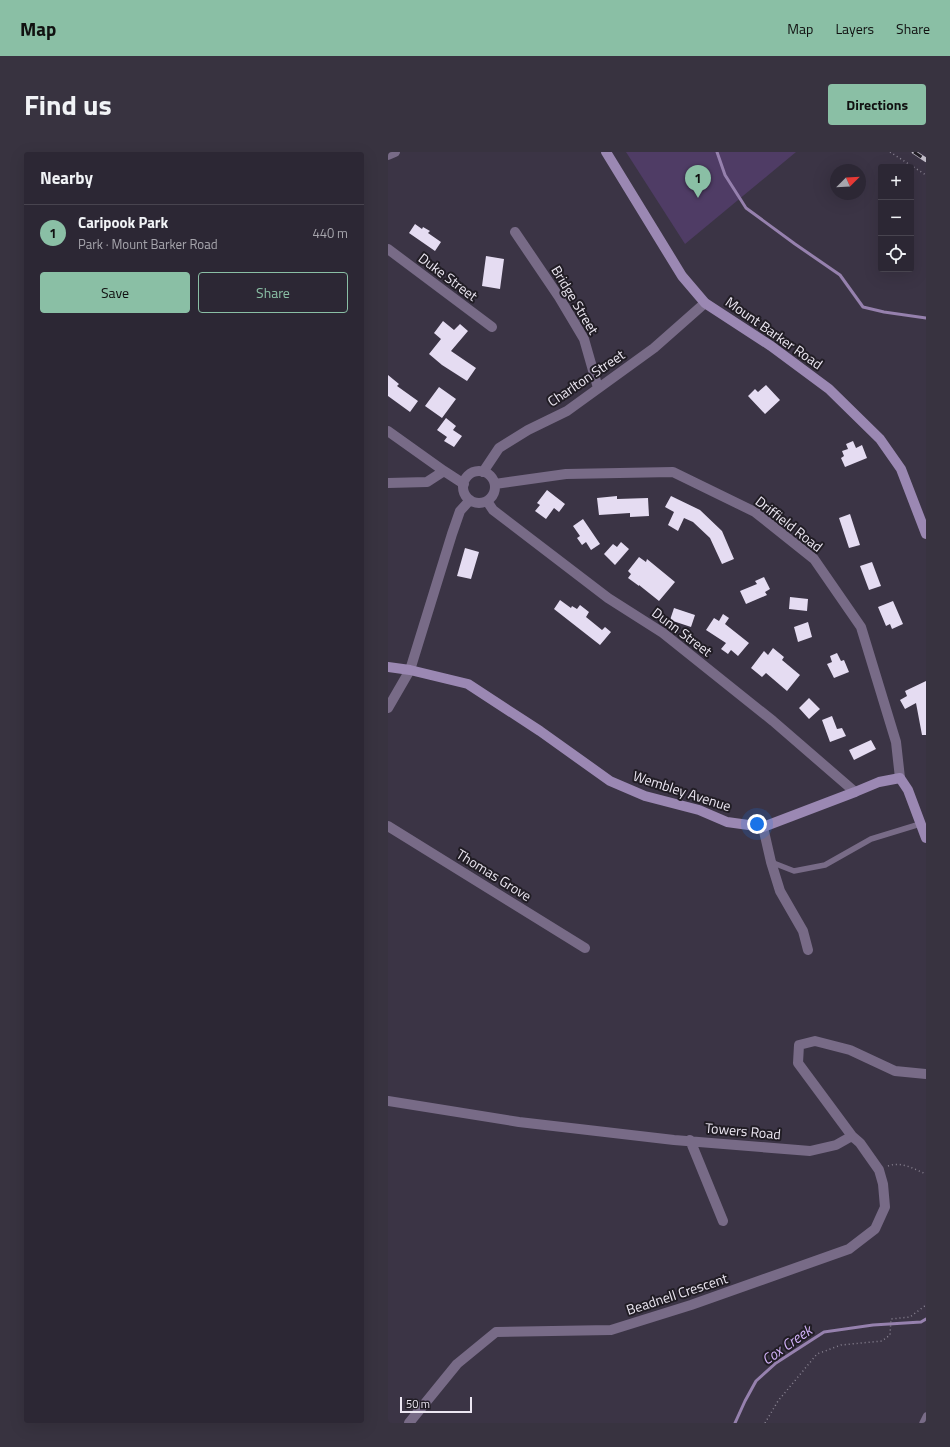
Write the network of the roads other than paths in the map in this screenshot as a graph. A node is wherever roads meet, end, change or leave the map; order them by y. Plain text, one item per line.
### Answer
1 (395, 152) edge
2 (606, 152) edge
3 (388, 155) edge
4 (514, 232) dead end
5 (388, 249) edge
6 (705, 303) junction
7 (492, 327) dead end
8 (598, 388) junction
9 (388, 431) edge
10 (444, 471) junction
11 (483, 472) junction
12 (388, 483) edge
13 (464, 484) junction
14 (495, 484) junction
15 (470, 500) junction
16 (487, 501) junction
17 (926, 534) edge
18 (388, 667) edge
19 (410, 670) junction
20 (388, 708) edge
21 (900, 778) junction
22 (855, 792) junction
23 (920, 824) junction
24 (388, 826) edge
25 (763, 827) junction
26 (926, 838) edge
27 (771, 862) junction
28 (585, 948) dead end
29 (808, 950) dead end
30 (926, 1074) edge
31 (388, 1101) edge
32 (852, 1136) junction
33 (690, 1140) junction
34 (723, 1221) dead end
35 (926, 1415) edge
36 (410, 1423) edge
37 (922, 1423) edge

1 - 3 street
2 - 6 street, Mount Barker Road
4 - 8 street, Bridge Street
5 - 7 street, Duke Street
6 - 8 street, Charlton Street
6 - 17 street, Mount Barker Road
8 - 11 street, Charlton Street
9 - 10 street
10 - 12 street
10 - 13 street
11 - 13 street
11 - 14 street
13 - 15 street
14 - 16 street
14 - 21 street, Driffield Road
15 - 16 street
15 - 19 street
16 - 22 street, Dunn Street
18 - 19 street, Wembley Avenue
19 - 20 street
19 - 25 street, Wembley Avenue
21 - 22 street, Wembley Avenue
21 - 23 street
22 - 25 street, Wembley Avenue
23 - 26 street
23 - 27 lane
24 - 28 street, Thomas Grove
25 - 27 street
27 - 29 street
30 - 32 street
31 - 33 street, Towers Road
32 - 33 street, Towers Road
32 - 36 street, Beadnell Crescent
33 - 34 street
35 - 37 lane

